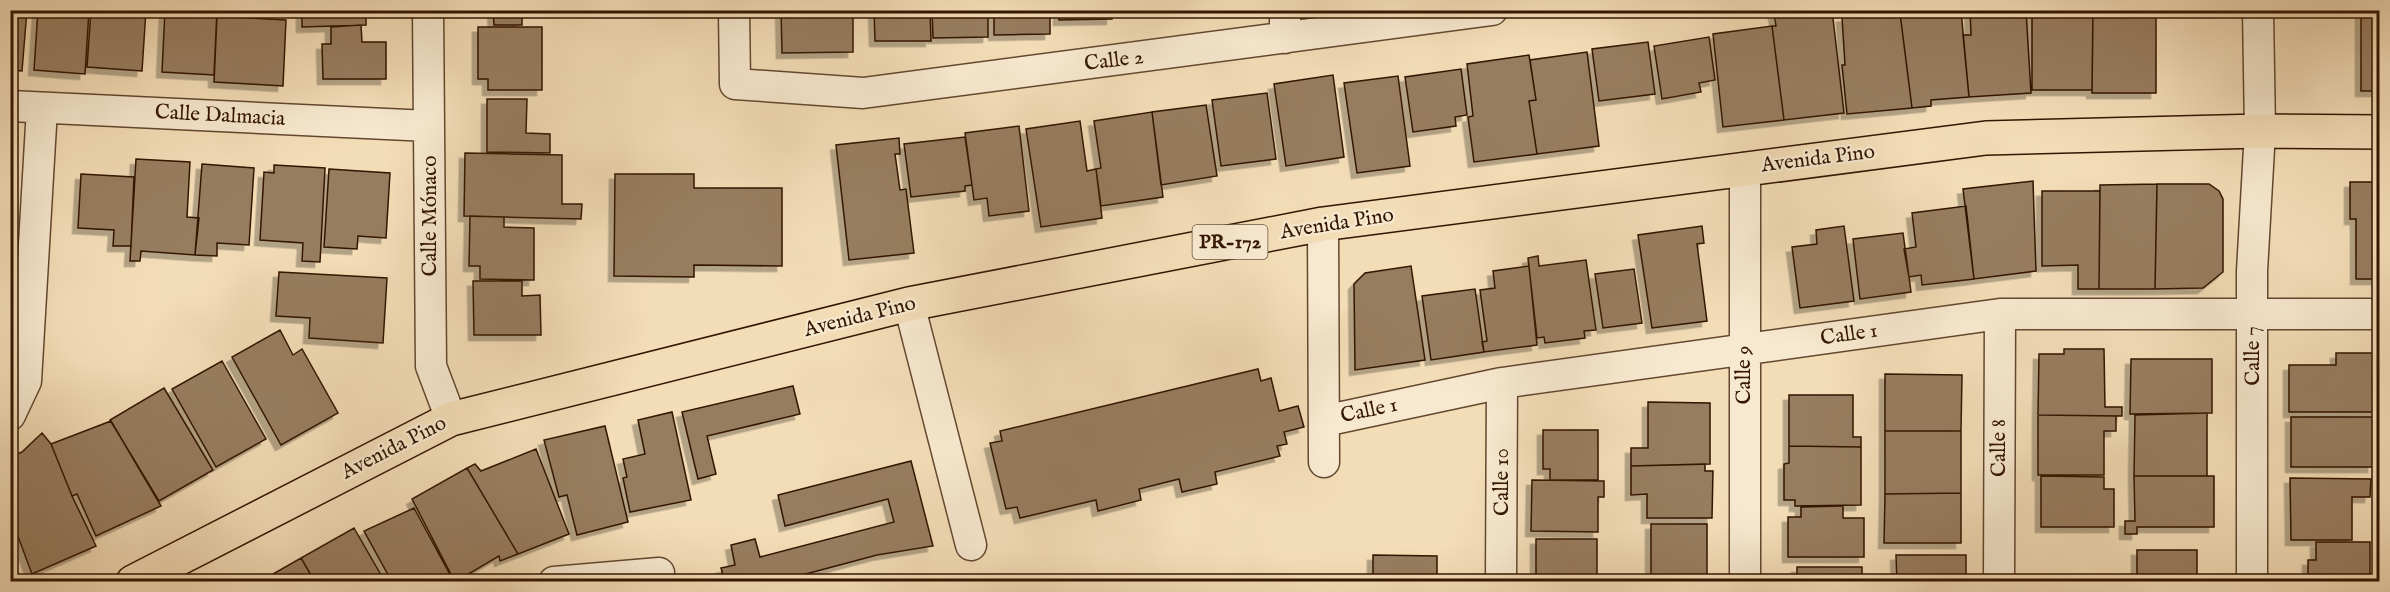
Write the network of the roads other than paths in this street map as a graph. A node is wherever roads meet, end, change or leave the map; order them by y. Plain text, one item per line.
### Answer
1 (428, 10) edge
2 (734, 10) edge
3 (1492, 10) edge
4 (2258, 10) edge
5 (1285, 24) edge
6 (10, 106) edge
7 (42, 108) junction
8 (429, 126) junction
9 (2260, 131) junction
10 (2379, 132) edge
11 (1745, 168) junction
12 (1323, 224) junction
13 (909, 304) junction
14 (2253, 313) junction
15 (2000, 314) junction
16 (2379, 314) edge
17 (1744, 350) junction
18 (1502, 383) junction
19 (10, 415) edge
20 (451, 419) junction
21 (1324, 421) junction
22 (1324, 462) dead end
23 (971, 545) dead end
24 (659, 573) dead end
25 (555, 581) edge
26 (133, 582) edge
27 (1501, 582) edge
28 (1745, 582) edge
29 (1999, 582) edge
30 (2252, 582) edge

1 - 8 street, Calle Mónaco
2 - 5 street, Calle 2
3 - 5 street, Calle 2
4 - 9 street, Calle 7
6 - 7 street, Calle Dalmacia
7 - 8 street, Calle Dalmacia
7 - 19 street
8 - 20 street, Calle Mónaco
9 - 10 main road, Avenida Pino / PR-172
9 - 11 main road, Avenida Pino / PR-172
9 - 14 street, Calle 7
11 - 12 main road, Avenida Pino / PR-172
11 - 17 street, Calle 9
12 - 13 main road, Avenida Pino / PR-172
12 - 21 street
13 - 20 main road, Avenida Pino / PR-172
13 - 23 street
14 - 15 street, Calle 1
14 - 16 street, Calle 1
14 - 30 street, Calle 7
15 - 17 street, Calle 1
15 - 29 street, Calle 8
17 - 18 street, Calle 1
17 - 28 street, Calle 9
18 - 21 street, Calle 1
18 - 27 street, Calle 10
20 - 26 main road, Avenida Pino / PR-172
21 - 22 street
24 - 25 street

